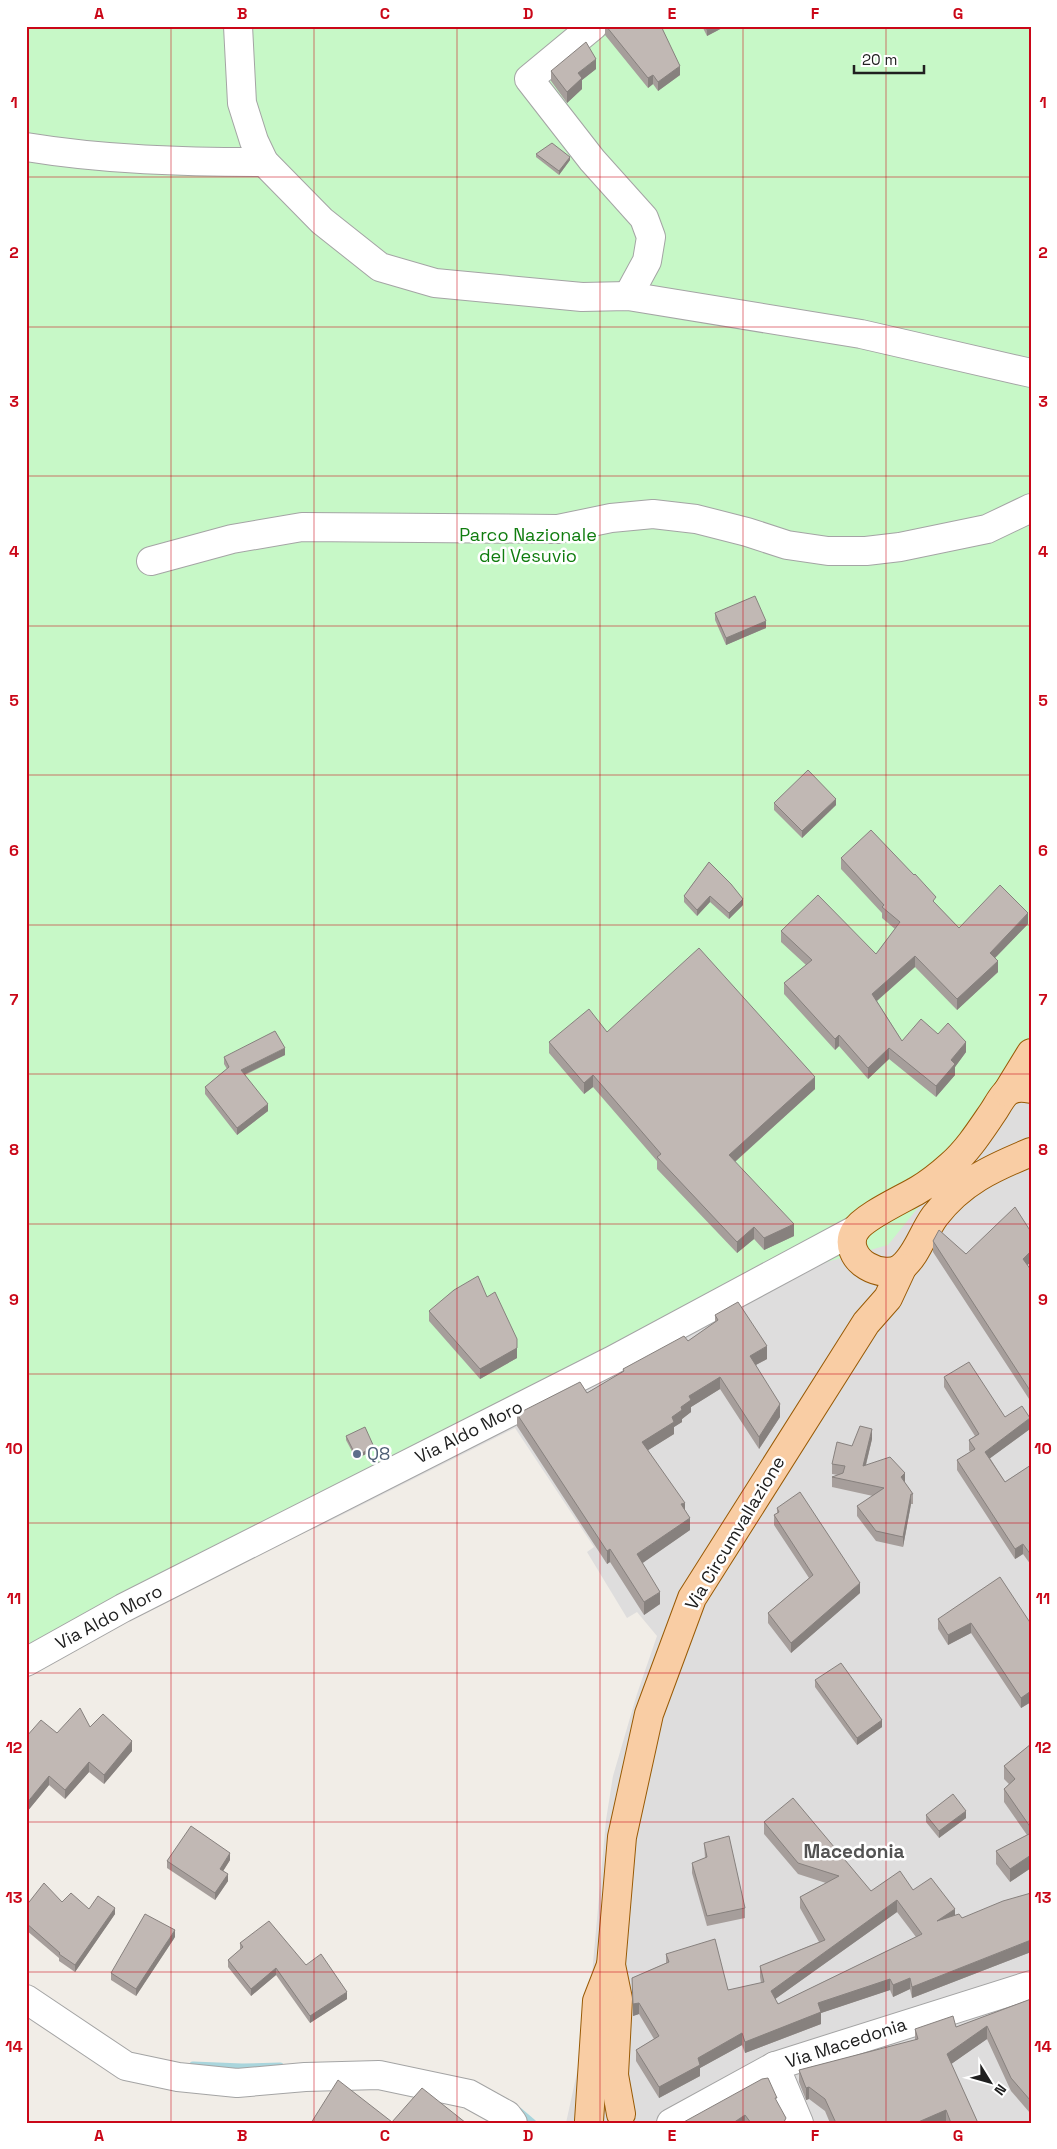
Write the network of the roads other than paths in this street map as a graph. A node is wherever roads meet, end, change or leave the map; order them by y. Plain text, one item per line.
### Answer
1 (238, 26) edge
2 (592, 26) edge
3 (26, 147) edge
4 (264, 162) junction
5 (628, 296) junction
6 (1031, 373) edge
7 (1031, 508) edge
8 (151, 562) dead end
9 (1031, 1053) edge
10 (1019, 1091) edge
11 (1031, 1152) edge
12 (855, 1230) junction
13 (806, 1258) junction
14 (863, 1263) junction
15 (902, 1268) junction
16 (866, 1323) junction
17 (26, 1662) edge
18 (611, 1966) junction
19 (1031, 1985) edge
20 (26, 1999) edge
21 (775, 2066) junction
22 (626, 2118) edge
23 (589, 2122) edge
24 (513, 2123) edge
25 (671, 2123) edge
26 (799, 2123) edge

1 - 4 street
2 - 5 street
3 - 4 street
4 - 5 street
5 - 6 street
7 - 8 street
9 - 10 main road
10 - 12 main road
11 - 15 main road, Via Circumvallazione
12 - 13 street, Via Aldo Moro
12 - 14 main road, Via Circumvallazione
13 - 14 street
13 - 17 street, Via Aldo Moro
14 - 15 main road
14 - 16 main road, Via Circumvallazione
15 - 16 main road, Via Circumvallazione
16 - 18 main road, Via Circumvallazione
18 - 22 main road, Via Circumvallazione
18 - 23 main road, Via Circumvallazione
19 - 21 street, Via Macedonia
20 - 24 street
21 - 25 street, Via Macedonia
21 - 26 street
22 - 23 main road

